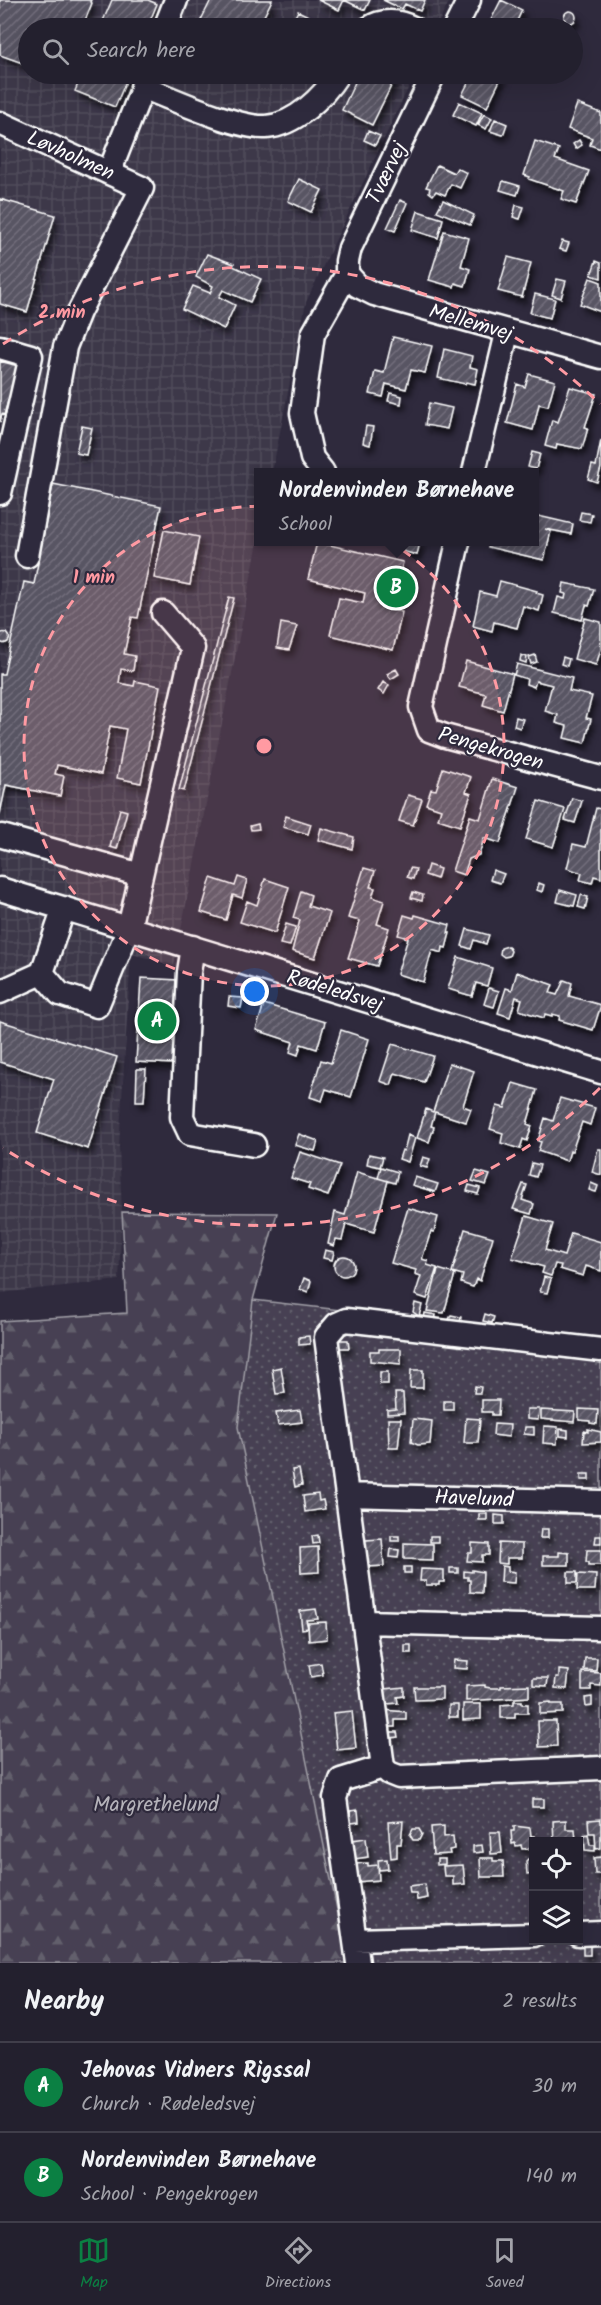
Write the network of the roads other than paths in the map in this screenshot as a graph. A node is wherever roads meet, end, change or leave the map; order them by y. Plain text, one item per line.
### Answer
1 (176, 0) edge
2 (469, 0) edge
3 (169, 18) edge
4 (460, 18) edge
5 (143, 84) edge
6 (153, 84) edge
7 (331, 84) edge
8 (429, 84) edge
9 (0, 123) edge
10 (109, 173) junction
11 (347, 274) junction
12 (507, 333) junction
13 (0, 347) edge
14 (601, 357) edge
15 (320, 468) edge
16 (475, 468) edge
17 (0, 493) edge
18 (457, 546) edge
19 (27, 556) dead end
20 (164, 613) dead end
21 (601, 778) edge
22 (2, 836) dead end
23 (141, 875) junction
24 (0, 889) edge
25 (64, 908) junction
26 (129, 928) junction
27 (193, 947) junction
28 (42, 973) junction
29 (0, 992) edge
30 (601, 1072) edge
31 (254, 1145) dead end
32 (601, 1350) edge
33 (347, 1495) junction
34 (601, 1502) edge
35 (364, 1622) junction
36 (601, 1628) edge
37 (382, 1767) junction
38 (601, 1768) edge
39 (583, 1934) edge
40 (601, 1934) edge
41 (529, 1935) edge
42 (355, 1940) junction
43 (358, 1963) edge

1 - 3 street
2 - 4 street
5 - 10 street
6 - 7 street
8 - 11 street, Tværvej
9 - 10 street, Løvholmen
10 - 19 street, Løvholmen
11 - 12 street, Mellemvej
11 - 15 street
12 - 14 street, Mellemvej
12 - 16 street
13 - 17 street
18 - 21 street, Pengekrogen
20 - 23 street
22 - 23 street
23 - 26 street
24 - 25 street, Rødeledsvej
25 - 26 street, Rødeledsvej
25 - 28 street
26 - 27 street, Rødeledsvej
26 - 28 street
27 - 30 street, Rødeledsvej
27 - 31 street
28 - 29 street
32 - 33 street
33 - 34 street, Havelund
33 - 35 street
35 - 36 street
35 - 37 street
37 - 38 street
37 - 42 street
39 - 40 street
41 - 42 street
42 - 43 street

